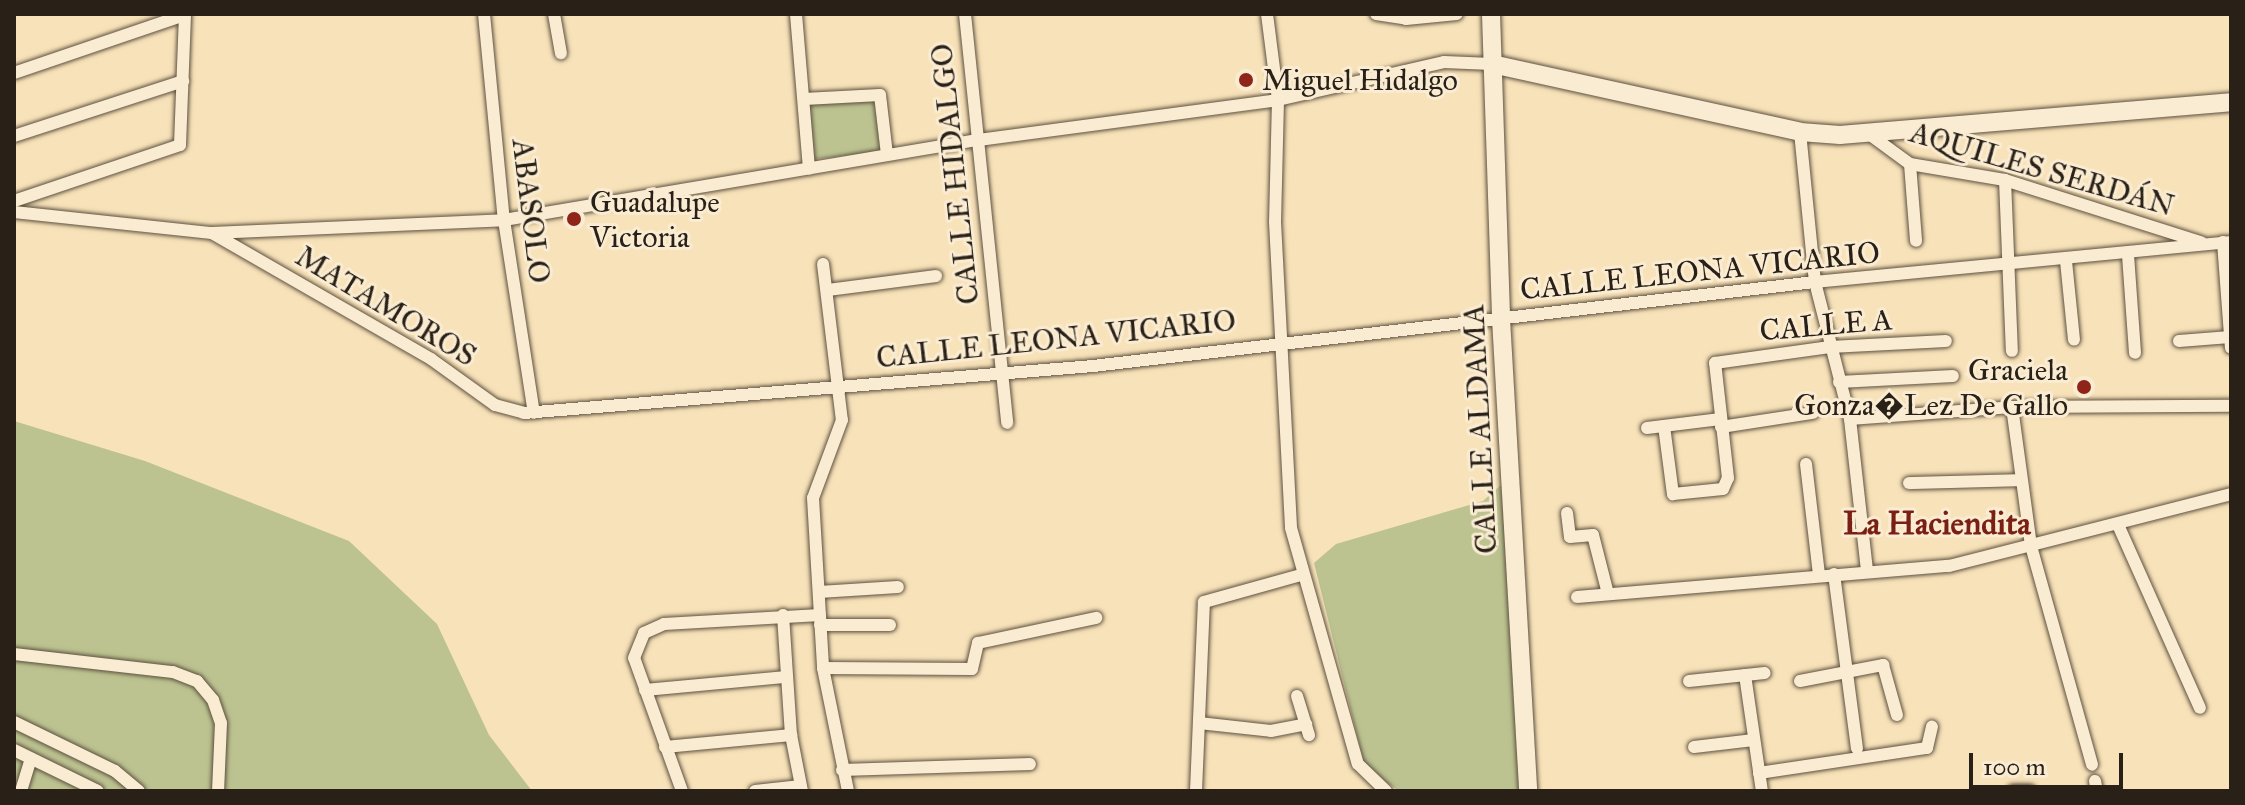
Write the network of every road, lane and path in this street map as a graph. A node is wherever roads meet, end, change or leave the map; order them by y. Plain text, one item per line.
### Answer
1 (484, 14) edge
2 (554, 14) edge
3 (796, 14) edge
4 (965, 14) edge
5 (1267, 14) edge
6 (1376, 14) edge
7 (1457, 14) edge
8 (1491, 14) edge
9 (184, 15) edge
10 (561, 53) dead end
11 (1492, 64) junction
12 (14, 73) edge
13 (183, 81) junction
14 (804, 99) junction
15 (1278, 100) junction
16 (2231, 102) edge
17 (1800, 132) junction
18 (1869, 134) junction
19 (14, 136) edge
20 (979, 140) junction
21 (887, 155) junction
22 (1910, 164) junction
23 (809, 168) junction
24 (2005, 180) junction
25 (14, 201) edge
26 (14, 212) edge
27 (504, 220) junction
28 (212, 233) junction
29 (1916, 241) dead end
30 (2227, 242) edge
31 (2205, 243) junction
32 (2128, 255) junction
33 (2066, 261) junction
34 (823, 264) dead end
35 (2007, 267) junction
36 (936, 276) dead end
37 (1815, 282) junction
38 (828, 290) junction
39 (1501, 319) junction
40 (2230, 329) edge
41 (1281, 340) junction
42 (2074, 340) dead end
43 (1946, 341) dead end
44 (2179, 341) dead end
45 (1830, 347) junction
46 (2231, 348) edge
47 (2012, 351) dead end
48 (2135, 353) dead end
49 (1001, 373) junction
50 (1953, 376) dead end
51 (1839, 382) junction
52 (841, 387) junction
53 (2231, 406) edge
54 (2012, 407) junction
55 (534, 413) junction
56 (1813, 413) dead end
57 (1850, 419) junction
58 (1007, 423) dead end
59 (1720, 423) junction
60 (1664, 426) junction
61 (1647, 428) dead end
62 (1806, 464) dead end
63 (2020, 480) junction
64 (1909, 483) dead end
65 (2231, 494) edge
66 (1567, 513) dead end
67 (2119, 527) junction
68 (2031, 546) junction
69 (1867, 570) junction
70 (1834, 574) junction
71 (1301, 575) junction
72 (1819, 575) junction
73 (898, 587) dead end
74 (819, 592) junction
75 (1608, 594) junction
76 (1577, 597) dead end
77 (783, 615) junction
78 (1096, 618) dead end
79 (820, 620) junction
80 (890, 625) dead end
81 (14, 654) edge
82 (823, 668) junction
83 (1846, 672) junction
84 (1765, 673) dead end
85 (1745, 675) junction
86 (786, 677) junction
87 (1689, 681) dead end
88 (1800, 681) dead end
89 (645, 690) junction
90 (1297, 696) dead end
91 (2200, 708) dead end
92 (1897, 715) dead end
93 (14, 722) edge
94 (1199, 723) junction
95 (1932, 727) dead end
96 (791, 735) junction
97 (1754, 740) junction
98 (665, 747) junction
99 (1694, 747) dead end
100 (1857, 748) dead end
101 (14, 750) edge
102 (31, 758) junction
103 (1030, 764) dead end
104 (2092, 765) dead end
105 (842, 770) junction
106 (1759, 773) junction
107 (802, 789) edge
108 (21, 791) edge
109 (98, 791) edge
110 (139, 791) edge
111 (218, 791) edge
112 (682, 791) edge
113 (755, 791) edge
114 (848, 791) edge
115 (1196, 791) edge
116 (1386, 791) edge
117 (1528, 791) edge
118 (1762, 791) edge
119 (2013, 791) edge
120 (2030, 791) edge

1 - 27 street, ABASOLO
2 - 10 street
3 - 14 street
4 - 20 street, CALLE HIDALGO
5 - 15 street
6 - 7 street
8 - 11 street, CALLE ALDAMA
9 - 12 street
9 - 13 street
11 - 15 street
11 - 17 street
11 - 39 street, CALLE ALDAMA
13 - 19 street
13 - 25 street
14 - 21 street
14 - 23 street
15 - 20 street
15 - 41 street
16 - 18 street
17 - 18 street
17 - 37 street
18 - 22 street, AQUILES SERDÁN
20 - 21 street
20 - 49 street, CALLE HIDALGO
21 - 23 street
22 - 24 street, AQUILES SERDÁN
22 - 29 street
23 - 27 street
24 - 31 street, AQUILES SERDÁN
24 - 35 street
26 - 28 street
27 - 28 street
27 - 55 street, ABASOLO
28 - 55 street, MATAMOROS
30 - 31 street, CALLE LEONA VICARIO
30 - 40 street
31 - 32 street, CALLE LEONA VICARIO
32 - 33 street, CALLE LEONA VICARIO
32 - 48 street
33 - 35 street, CALLE LEONA VICARIO
33 - 42 street
34 - 38 street
35 - 37 street, CALLE LEONA VICARIO
35 - 47 street
36 - 38 street
37 - 39 street, CALLE LEONA VICARIO
37 - 45 street
38 - 52 street
39 - 41 street, CALLE LEONA VICARIO
39 - 117 street, CALLE ALDAMA
40 - 44 street
40 - 46 street
41 - 49 street, CALLE LEONA VICARIO
41 - 71 street
43 - 45 street, CALLE A
45 - 51 street
45 - 59 street, CALLE A
49 - 52 street, CALLE LEONA VICARIO
49 - 58 street, CALLE HIDALGO
50 - 51 street
51 - 57 street
52 - 55 street, MATAMOROS
52 - 74 street
53 - 54 street
54 - 57 street
54 - 63 street
56 - 59 street
57 - 69 street
59 - 60 street
59 - 60 street
60 - 61 street
62 - 72 street
63 - 64 street
63 - 68 street
65 - 67 street
66 - 75 street
67 - 68 street
67 - 91 street
68 - 69 street
68 - 104 street
69 - 70 street
70 - 72 street
70 - 83 street
71 - 94 street
71 - 116 street
72 - 75 street
73 - 74 street
74 - 79 street
75 - 76 street
77 - 79 street
77 - 86 street
77 - 89 street
78 - 82 street
79 - 80 street
79 - 82 street
81 - 111 street
82 - 105 street
83 - 88 street
83 - 92 street
83 - 100 street
84 - 85 street
85 - 87 street
85 - 97 street
86 - 89 street
86 - 96 street
89 - 98 street
90 - 94 street
93 - 110 street
94 - 115 street
95 - 106 street
96 - 98 street
96 - 107 street
97 - 99 street
97 - 106 street
98 - 112 street
101 - 102 street
102 - 108 street
102 - 109 street
103 - 105 street
105 - 114 street
106 - 118 street
107 - 113 street
119 - 120 street

